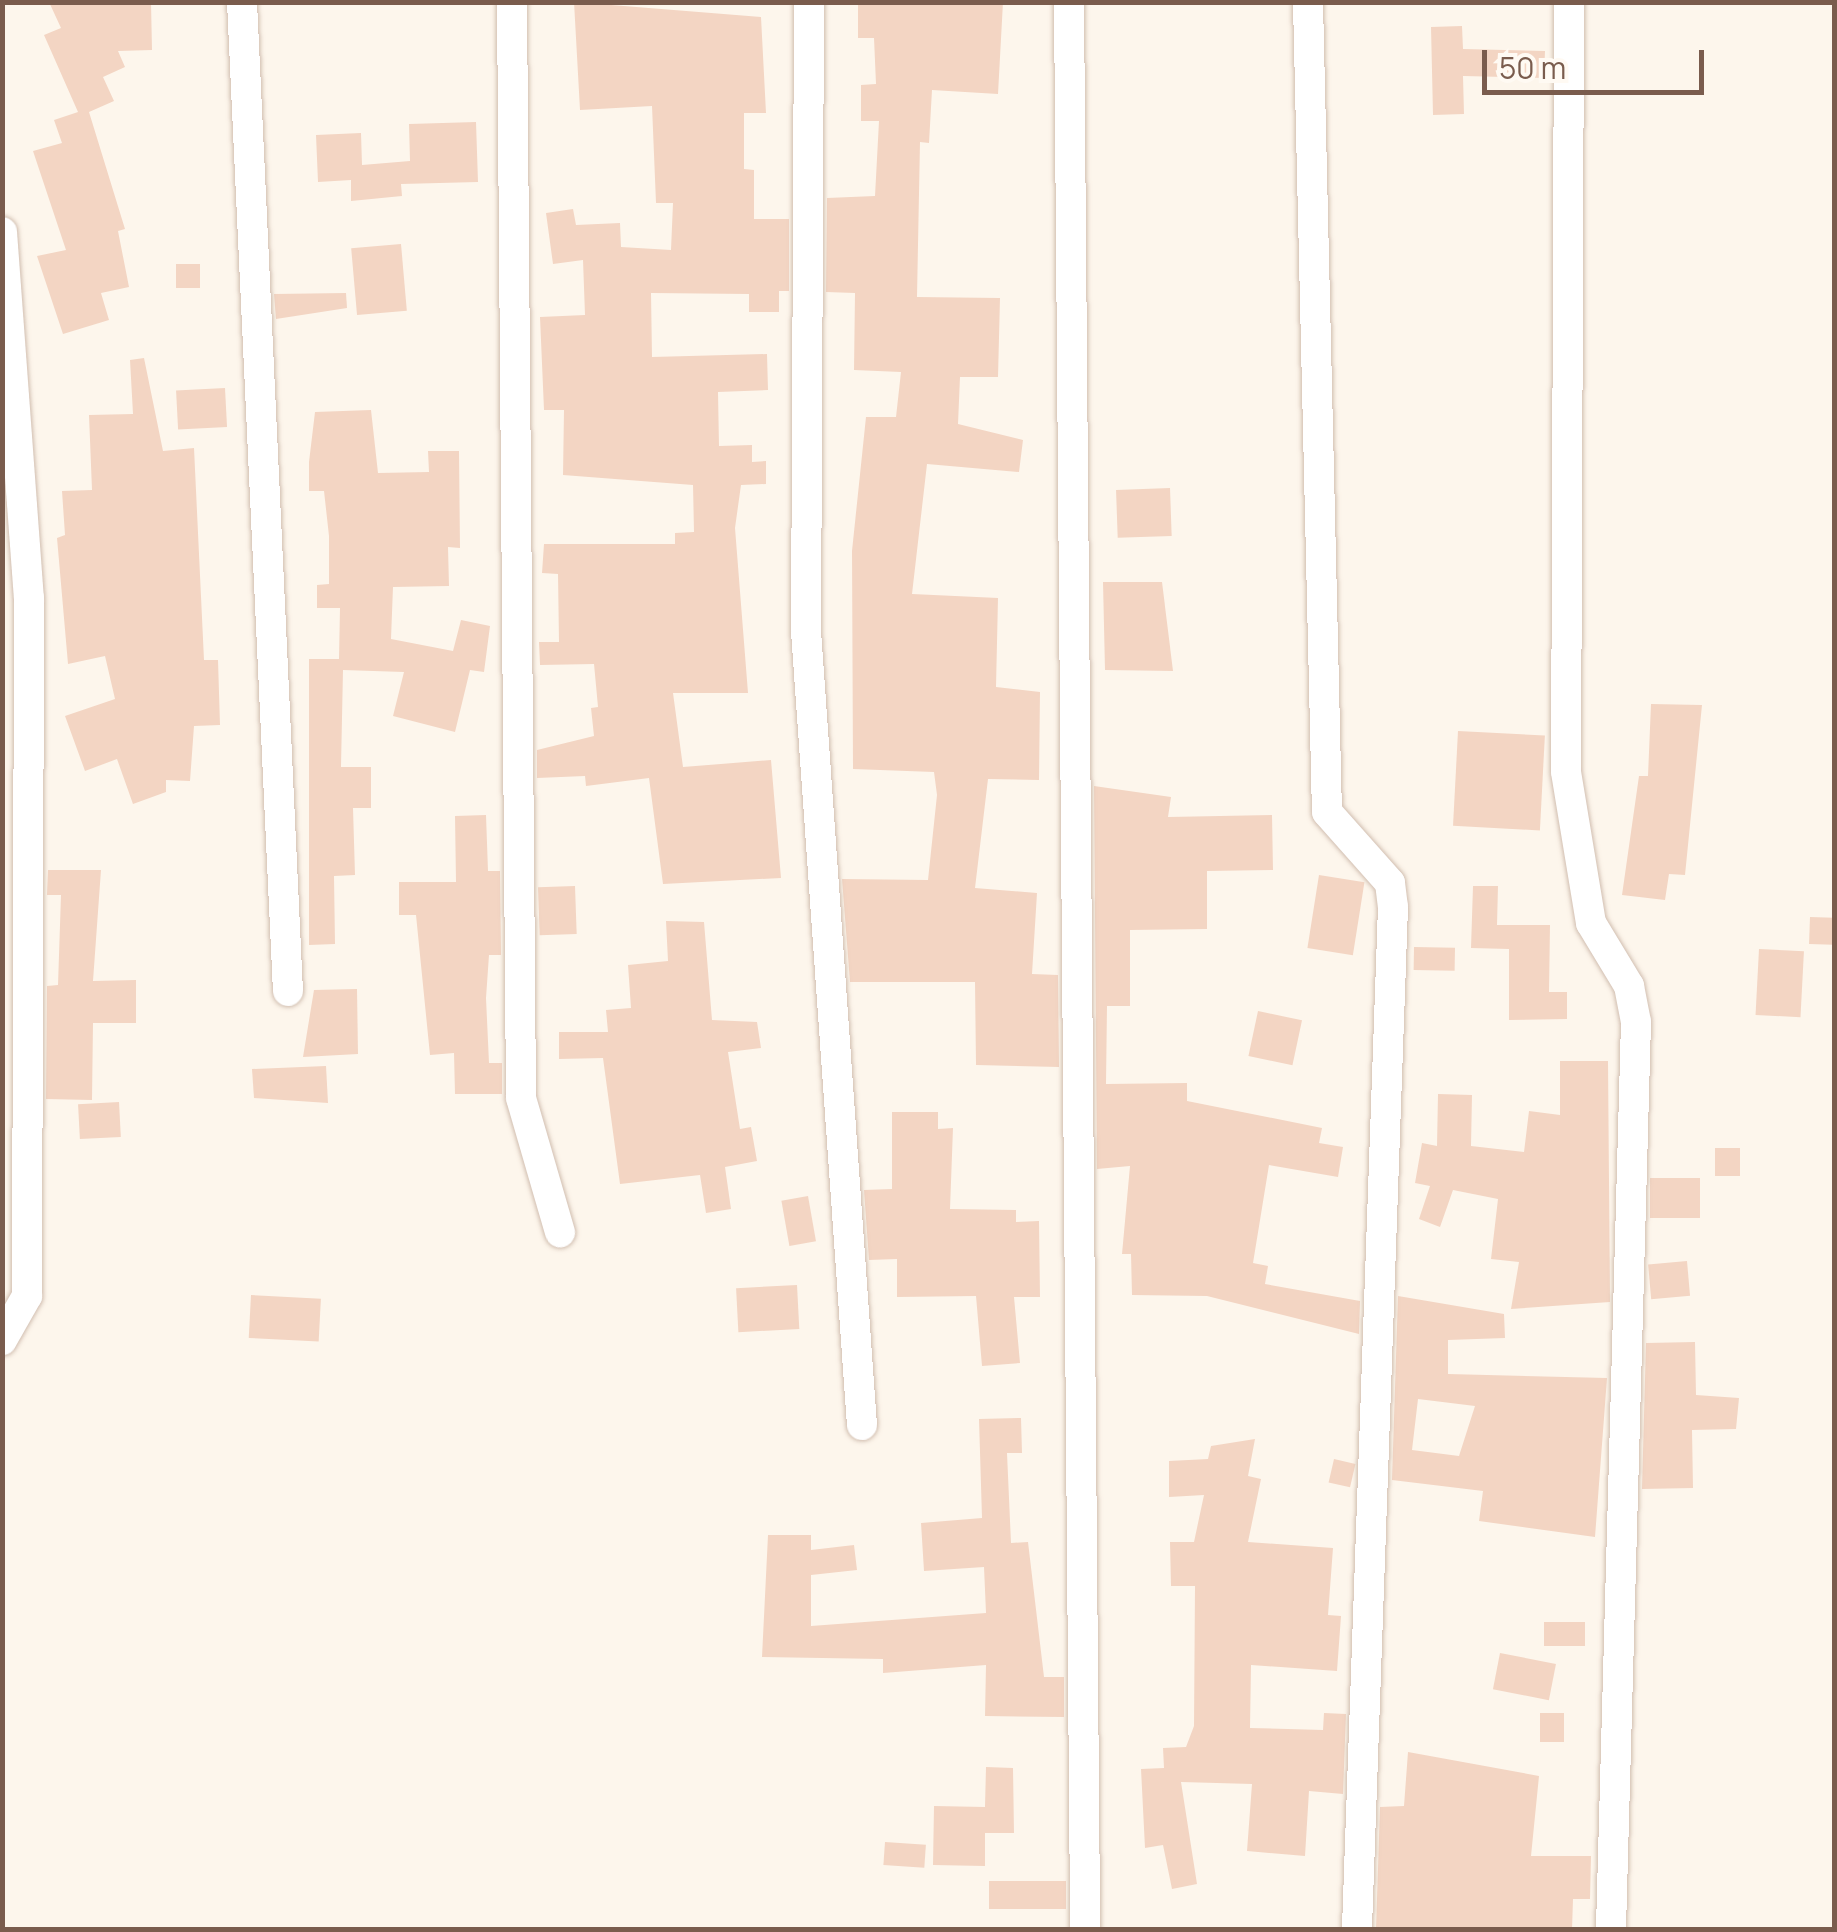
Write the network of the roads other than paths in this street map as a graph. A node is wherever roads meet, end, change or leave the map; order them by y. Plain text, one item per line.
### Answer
1 (242, 2) edge
2 (512, 2) edge
3 (809, 2) edge
4 (1069, 2) edge
5 (1308, 2) edge
6 (1570, 2) edge
7 (2, 232) edge
8 (288, 991) dead end
9 (15, 1022) edge
10 (560, 1232) dead end
11 (15, 1254) edge
12 (2, 1340) edge
13 (862, 1426) dead end
14 (1085, 1930) edge
15 (1358, 1930) edge
16 (1611, 1930) edge

1 - 8 street
2 - 10 street
3 - 13 street
4 - 14 street
5 - 15 street
6 - 16 street
7 - 9 street
9 - 11 street
11 - 12 street

